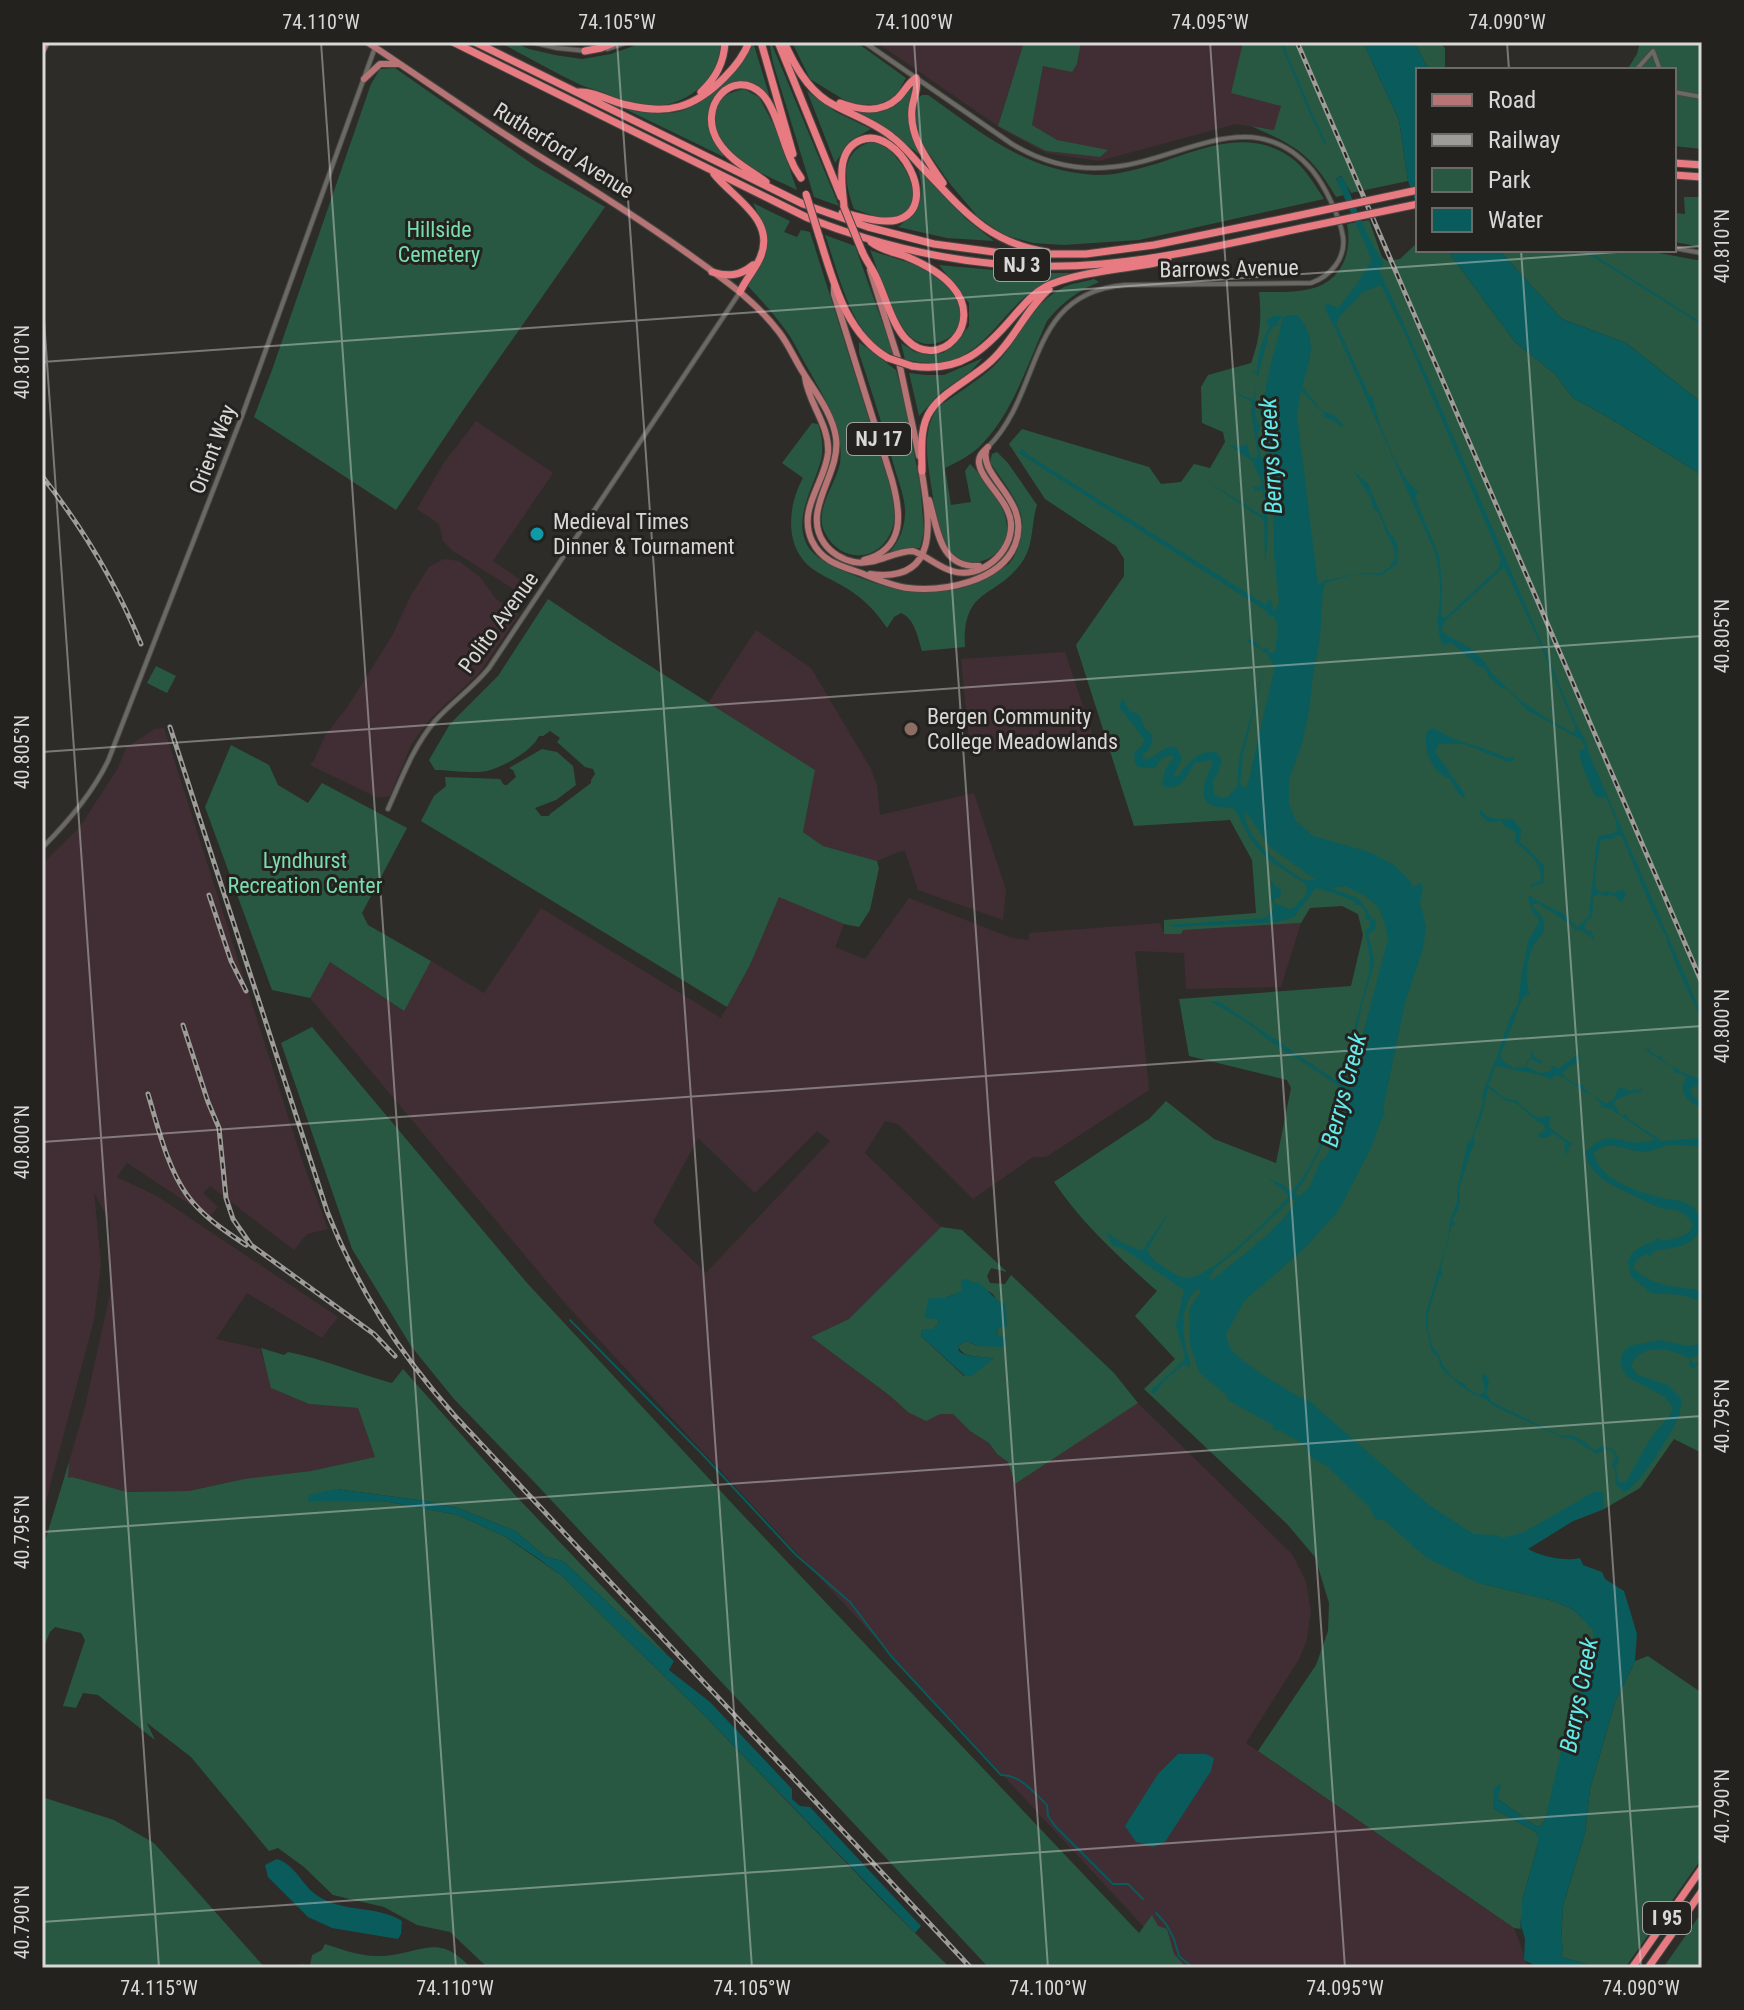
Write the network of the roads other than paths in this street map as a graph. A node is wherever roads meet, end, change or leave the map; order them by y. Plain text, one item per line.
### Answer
1 (47, 42) edge
2 (367, 42) edge
3 (453, 42) edge
4 (475, 42) edge
5 (531, 42) edge
6 (616, 42) edge
7 (628, 42) edge
8 (725, 42) edge
9 (749, 42) edge
10 (761, 42) edge
11 (781, 42) edge
12 (864, 42) edge
13 (376, 44) edge
14 (585, 51) junction
15 (42, 52) edge
16 (403, 66) junction
17 (1638, 68) edge
18 (1659, 68) edge
19 (802, 75) junction
20 (916, 78) junction
21 (364, 79) junction
22 (1676, 91) edge
23 (576, 92) junction
24 (1702, 97) edge
25 (653, 110) junction
26 (1676, 163) edge
27 (1702, 165) edge
28 (710, 170) junction
29 (1676, 175) edge
30 (1702, 177) edge
31 (801, 178) junction
32 (1416, 190) edge
33 (785, 196) junction
34 (1416, 204) edge
35 (811, 207) junction
36 (844, 207) junction
37 (962, 207) junction
38 (865, 238) junction
39 (1676, 248) edge
40 (1181, 253) junction
41 (1702, 253) edge
42 (863, 254) junction
43 (1069, 255) junction
44 (760, 258) junction
45 (712, 272) junction
46 (1066, 279) junction
47 (833, 282) junction
48 (740, 292) junction
49 (805, 375) junction
50 (988, 447) junction
51 (922, 475) junction
52 (923, 555) junction
53 (841, 557) junction
54 (994, 561) junction
55 (851, 570) junction
56 (388, 809) dead end
57 (42, 848) edge
58 (1702, 1868) edge
59 (1702, 1891) edge
60 (1632, 1968) edge
61 (1648, 1968) edge

1 - 15 main road
2 - 13 main road, Rutherford Avenue / NJ 17
3 - 28 highway, NJ 3
4 - 23 highway, NJ 3
5 - 14 street
6 - 14 highway
7 - 14 street
8 - 25 highway
9 - 25 highway
10 - 31 highway, NJ 17
11 - 19 highway
11 - 36 highway, NJ 17
12 - 20 street, Barrows Avenue
13 - 16 main road, Rutherford Avenue / NJ 17
13 - 21 street, Orient Way
16 - 21 main road
16 - 45 main road, Rutherford Avenue / NJ 17
17 - 18 street
19 - 20 highway
19 - 37 highway
20 - 37 highway
20 - 50 street, Barrows Avenue
21 - 57 street, Orient Way
22 - 24 street
23 - 25 highway
23 - 33 highway, NJ 3
26 - 27 highway
28 - 38 highway, NJ 3
28 - 44 highway
29 - 30 highway
31 - 33 highway
31 - 47 highway, NJ 17, bridge
32 - 43 highway, NJ 3, bridge
33 - 35 highway, NJ 3
34 - 40 highway, NJ 3, bridge
35 - 36 highway
35 - 43 highway, NJ 3
36 - 42 highway, NJ 17, bridge
37 - 43 highway
38 - 40 highway, NJ 3
38 - 42 highway
39 - 41 street
40 - 46 highway
42 - 51 main road, NJ 17
44 - 45 highway
44 - 48 highway
45 - 48 main road, Rutherford Avenue / NJ 17
46 - 47 highway, bridge
46 - 51 highway
47 - 53 main road, NJ 17
48 - 49 main road, NJ 17
48 - 56 street, Polito Avenue
49 - 53 main road, NJ 17
49 - 55 main road, NJ 17
50 - 54 main road
50 - 55 main road
51 - 52 main road, NJ 17
51 - 54 main road
52 - 53 main road
52 - 54 main road
52 - 55 main road, NJ 17
58 - 60 highway, I 95
59 - 61 highway, I 95

